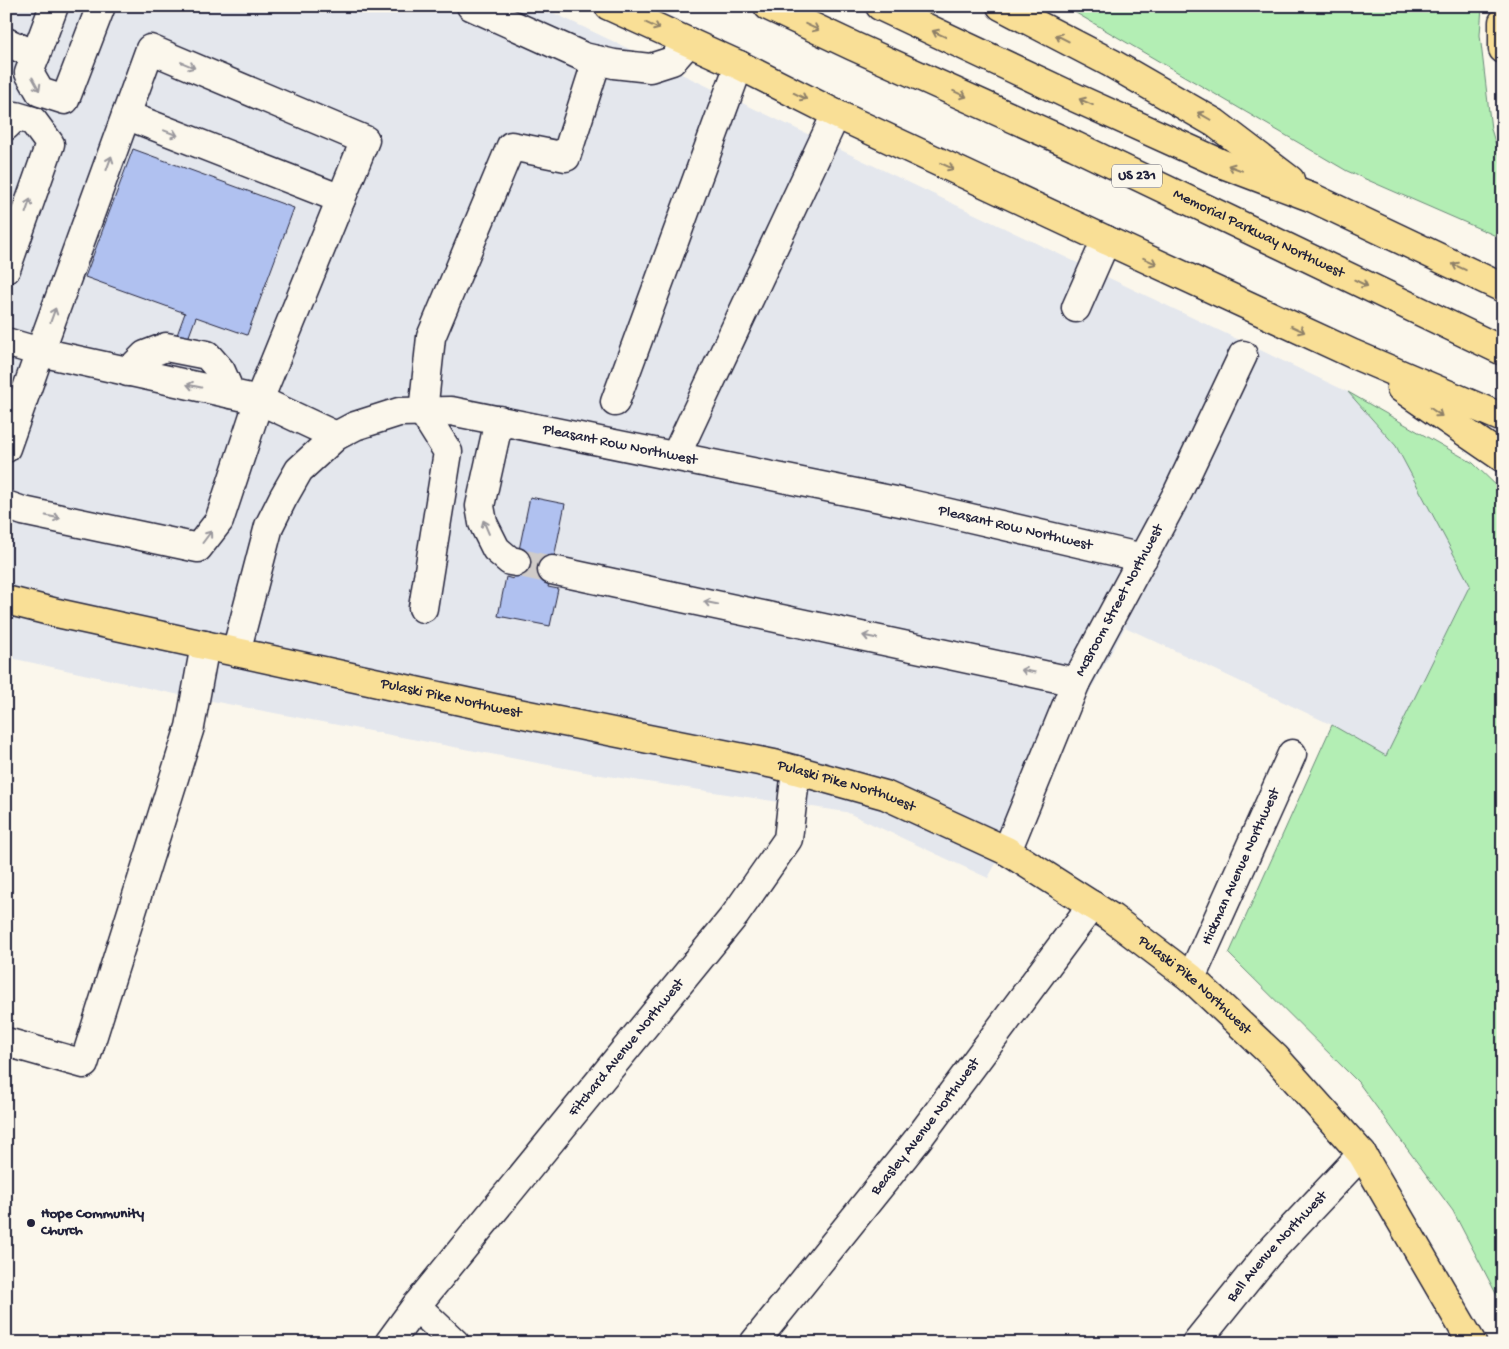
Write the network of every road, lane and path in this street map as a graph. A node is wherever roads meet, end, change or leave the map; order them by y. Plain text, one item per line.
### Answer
1 (54, 6) edge
2 (101, 6) edge
3 (471, 6) edge
4 (609, 6) edge
5 (768, 6) edge
6 (880, 6) edge
7 (1001, 6) edge
8 (1503, 22) edge
9 (6, 42) edge
10 (689, 42) junction
11 (1503, 49) edge
12 (36, 55) junction
13 (597, 60) junction
14 (739, 65) junction
15 (836, 114) junction
16 (126, 115) junction
17 (6, 126) edge
18 (1313, 198) junction
19 (340, 199) junction
20 (1106, 240) junction
21 (6, 269) edge
22 (1503, 288) edge
23 (1076, 308) dead end
24 (6, 342) edge
25 (1503, 351) edge
26 (40, 352) junction
27 (1353, 354) junction
28 (1243, 355) dead end
29 (259, 400) junction
30 (615, 402) dead end
31 (423, 412) junction
32 (1503, 418) edge
33 (499, 420) junction
34 (336, 436) junction
35 (6, 448) edge
36 (676, 455) junction
37 (1503, 458) edge
38 (6, 505) edge
39 (1143, 558) junction
40 (516, 562) tunnel mouth
41 (552, 570) tunnel mouth
42 (6, 600) edge
43 (423, 608) dead end
44 (205, 645) junction
45 (236, 652) junction
46 (1076, 682) junction
47 (1292, 754) dead end
48 (796, 770) junction
49 (1007, 851) junction
50 (1092, 905) junction
51 (1191, 978) junction
52 (6, 1042) edge
53 (1362, 1154) junction
54 (416, 1306) junction
55 (389, 1343) edge
56 (455, 1343) edge
57 (754, 1343) edge
58 (1196, 1343) edge
59 (1472, 1343) edge

1 - 12 street
12 -> 2 street
3 - 13 street
4 -> 10 main road
5 -> 25 main road, Memorial Parkway Northwest / US 231
18 -> 6 main road
18 -> 7 main road
8 - 11 main road
9 - 12 street
10 - 13 street
10 - 14 main road
13 - 31 street
14 -> 15 main road
14 - 30 street
15 -> 20 main road
15 - 36 street
16 -> 19 street
16 -> 19 street
26 -> 16 street
21 -> 17 street
22 -> 18 main road
19 - 29 street
20 - 23 street
20 -> 27 main road
24 - 26 street
29 -> 26 street
26 - 35 street
27 - 32 main road
27 -> 37 main road
28 - 39 street, McBroom Street Northwest
29 - 34 street
38 -> 29 street
31 - 33 street, Pleasant Row Northwest
31 - 34 street, Pleasant Row Northwest
31 - 43 street
33 - 36 street, Pleasant Row Northwest
40 -> 33 street
34 - 45 street, Pleasant Row Northwest
36 - 39 street, Pleasant Row Northwest
39 - 46 street, McBroom Street Northwest
46 -> 41 street
42 - 44 main road, Pulaski Pike Northwest
44 - 45 main road, Pulaski Pike Northwest
44 - 52 street
45 - 48 main road, Pulaski Pike Northwest
46 - 49 street, McBroom Street Northwest
47 - 51 street, Hickman Avenue Northwest
48 - 49 main road, Pulaski Pike Northwest
48 - 54 street, Fitchard Avenue Northwest
49 - 50 main road, Pulaski Pike Northwest
50 - 51 main road, Pulaski Pike Northwest
50 - 57 street, Beasley Avenue Northwest
51 - 53 main road, Pulaski Pike Northwest
53 - 58 street, Bell Avenue Northwest
53 - 59 main road, Pulaski Pike Northwest
54 - 55 street, Fitchard Avenue Northwest
54 - 56 street

